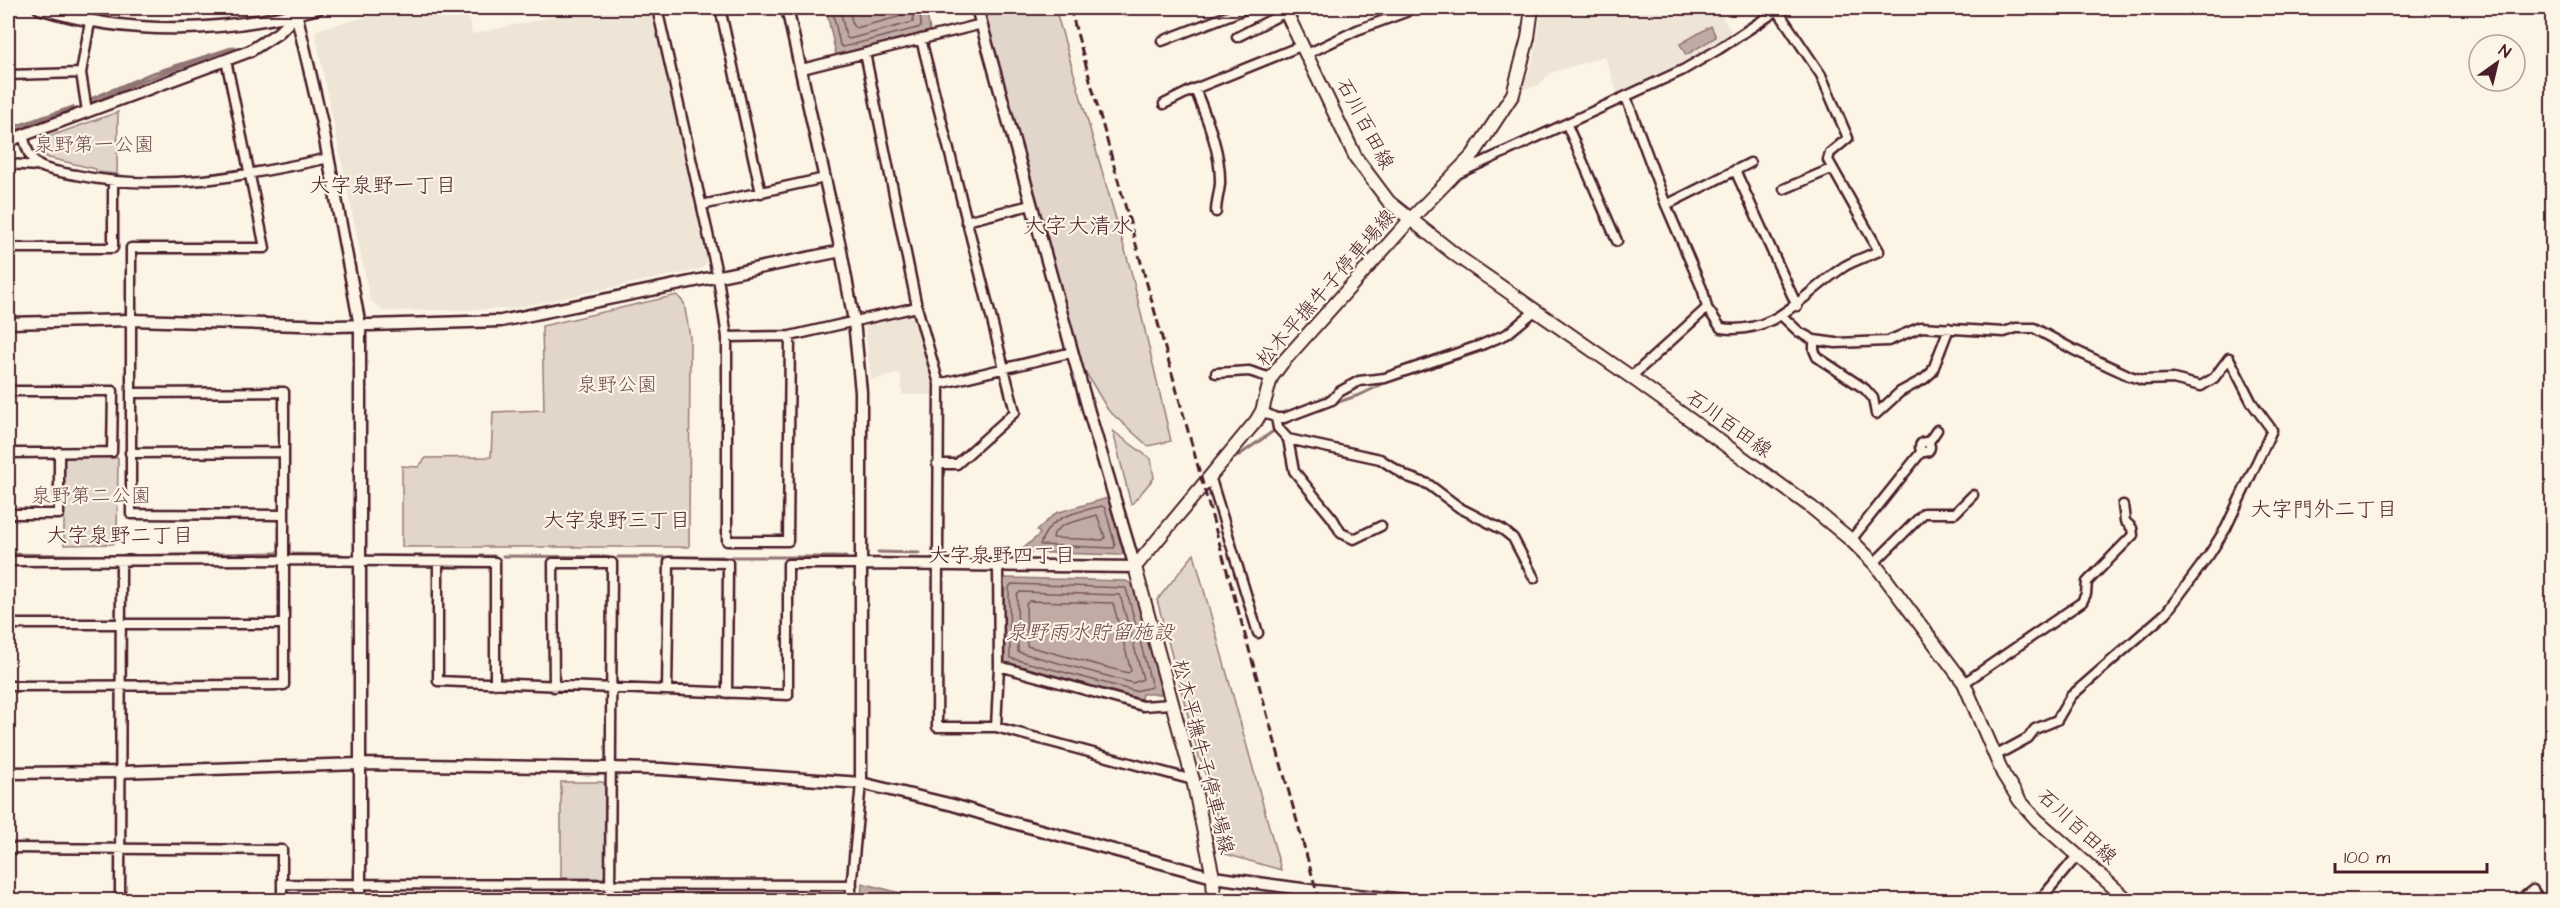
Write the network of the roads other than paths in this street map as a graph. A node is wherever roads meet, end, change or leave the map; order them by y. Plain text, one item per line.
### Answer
1 (39, 8) edge
2 (319, 8) edge
3 (657, 8) edge
4 (720, 8) edge
5 (787, 8) edge
6 (977, 8) edge
7 (1248, 8) edge
8 (1532, 8) edge
9 (1780, 9) edge
10 (1285, 10) edge
11 (295, 11) edge
12 (1406, 12) dead end
13 (90, 22) junction
14 (982, 24) junction
15 (1237, 37) dead end
16 (921, 39) junction
17 (1162, 41) dead end
18 (1305, 50) junction
19 (865, 53) junction
20 (226, 60) junction
21 (801, 69) junction
22 (81, 73) junction
23 (8, 75) edge
24 (1195, 89) junction
25 (1626, 97) junction
26 (1164, 104) dead end
27 (87, 111) junction
28 (1566, 125) junction
29 (23, 135) junction
30 (8, 141) edge
31 (328, 158) junction
32 (1750, 163) dead end
33 (8, 164) edge
34 (39, 166) junction
35 (1831, 169) junction
36 (1735, 170) junction
37 (1456, 174) junction
38 (250, 176) junction
39 (825, 178) junction
40 (113, 181) junction
41 (1784, 189) dead end
42 (761, 193) junction
43 (702, 205) junction
44 (1031, 205) junction
45 (1666, 205) junction
46 (1216, 212) dead end
47 (1410, 220) junction
48 (966, 221) junction
49 (1617, 241) dead end
50 (8, 248) edge
51 (841, 250) junction
52 (718, 278) junction
53 (1797, 306) junction
54 (917, 307) junction
55 (1707, 308) junction
56 (1536, 310) junction
57 (1782, 316) junction
58 (131, 320) junction
59 (854, 321) junction
60 (8, 323) edge
61 (360, 326) junction
62 (1948, 328) junction
63 (790, 336) junction
64 (728, 337) junction
65 (1814, 340) junction
66 (1072, 352) junction
67 (1002, 367) junction
68 (1216, 373) dead end
69 (1631, 377) junction
70 (1271, 378) junction
71 (939, 384) junction
72 (8, 391) edge
73 (131, 393) junction
74 (1262, 411) junction
75 (1276, 418) junction
76 (1936, 430) dead end
77 (1288, 439) junction
78 (59, 452) junction
79 (284, 452) junction
80 (8, 453) edge
81 (130, 453) junction
82 (937, 464) junction
83 (1210, 476) junction
84 (1973, 495) dead end
85 (2123, 504) dead end
86 (8, 514) edge
87 (283, 515) junction
88 (1381, 526) dead end
89 (1851, 540) junction
90 (283, 560) junction
91 (8, 561) edge
92 (121, 561) junction
93 (360, 562) junction
94 (438, 562) junction
95 (1874, 563) junction
96 (861, 564) junction
97 (937, 564) junction
98 (998, 567) junction
99 (1135, 567) junction
100 (1534, 578) dead end
101 (8, 624) edge
102 (120, 624) junction
103 (283, 624) junction
104 (1258, 633) dead end
105 (999, 666) junction
106 (1964, 683) junction
107 (495, 684) junction
108 (8, 686) edge
109 (120, 687) junction
110 (554, 687) junction
111 (612, 689) junction
112 (667, 690) junction
113 (727, 693) junction
114 (1171, 704) junction
115 (996, 728) junction
116 (1995, 756) junction
117 (359, 764) junction
118 (611, 767) junction
119 (120, 772) junction
120 (8, 773) edge
121 (1193, 780) junction
122 (861, 783) junction
123 (8, 848) edge
124 (121, 849) junction
125 (2077, 856) junction
126 (1213, 877) junction
127 (360, 883) junction
128 (283, 884) junction
129 (610, 885) junction
130 (852, 885) junction
131 (120, 900) edge
132 (282, 900) edge
133 (360, 900) edge
134 (610, 900) edge
135 (850, 900) edge
136 (1214, 900) edge
137 (1406, 900) edge
138 (2040, 900) edge
139 (2127, 900) edge
140 (2520, 900) edge
141 (2540, 900) edge

1 - 13 street
2 - 11 street
3 - 43 street
4 - 42 street
5 - 21 street
6 - 14 street
7 - 17 street
8 - 37 main road, 松木平撫牛子停車場線
9 - 25 street
9 - 35 street
10 - 15 street
10 - 18 main road, 石川百田線
11 - 13 street
11 - 20 street
11 - 31 street
12 - 18 street
13 - 22 street
14 - 16 street
14 - 44 street
16 - 19 street
16 - 48 street
18 - 24 street
18 - 47 main road, 石川百田線
19 - 21 street
19 - 54 street
20 - 27 street
20 - 38 street
21 - 39 street
22 - 23 street
22 - 27 street
24 - 26 street
24 - 46 street
25 - 28 street
25 - 45 street
27 - 29 street
28 - 37 street
28 - 49 street
29 - 30 street
29 - 34 street
31 - 38 street
31 - 61 street
32 - 36 street
33 - 34 street
34 - 40 street
35 - 41 street
35 - 53 street
36 - 45 street
36 - 53 street
37 - 47 main road, 松木平撫牛子停車場線
38 - 40 street
38 - 58 street
39 - 42 street
39 - 51 street
40 - 50 street
42 - 43 street
43 - 52 street
44 - 48 street
44 - 66 street
45 - 55 street
47 - 56 main road, 石川百田線
47 - 70 main road, 松木平撫牛子停車場線
48 - 67 street
51 - 52 street
51 - 59 street
52 - 61 street
52 - 64 street
53 - 57 street
54 - 59 street
54 - 71 street
55 - 57 street
55 - 69 street
56 - 69 main road, 石川百田線
56 - 75 street
57 - 65 street
58 - 60 street
58 - 61 street
58 - 73 street
59 - 63 street
59 - 96 street
61 - 93 street
62 - 65 street
62 - 65 street
62 - 116 street
63 - 64 street
63 - 64 street
66 - 67 street
66 - 99 street
67 - 71 street
67 - 82 street
68 - 70 street
69 - 89 main road, 石川百田線
70 - 74 main road, 松木平撫牛子停車場線
71 - 82 street
72 - 78 street
73 - 79 street
73 - 81 street
74 - 75 street
74 - 83 main road, 松木平撫牛子停車場線
75 - 77 street
76 - 89 street
77 - 88 street
77 - 100 street
78 - 80 street
78 - 86 street
79 - 81 street
79 - 87 street
81 - 87 street
82 - 97 street
83 - 99 main road, 松木平撫牛子停車場線
83 - 104 street
84 - 95 street
85 - 106 street
87 - 90 street
89 - 95 main road, 石川百田線
90 - 92 street
90 - 93 street
90 - 103 street
91 - 92 street
92 - 102 street
93 - 94 street
93 - 117 street
94 - 107 street
94 - 107 street
95 - 106 main road, 石川百田線
96 - 97 street
96 - 113 street
96 - 122 street
97 - 98 street
97 - 115 street
98 - 99 street
98 - 105 street
99 - 114 main road, 松木平撫牛子停車場線
101 - 102 street
102 - 103 street
102 - 109 street
103 - 109 street
105 - 114 street
105 - 115 street
106 - 116 main road, 石川百田線
107 - 110 street
108 - 109 street
109 - 119 street
110 - 111 street
110 - 111 street
111 - 112 street
111 - 118 street
112 - 113 street
112 - 113 street
114 - 121 main road, 松木平撫牛子停車場線
115 - 121 street
116 - 125 main road, 石川百田線
117 - 118 street
117 - 119 street
117 - 127 street
118 - 122 street
118 - 129 street
119 - 120 street
119 - 124 street
121 - 126 main road, 松木平撫牛子停車場線
122 - 126 street
122 - 130 street
123 - 124 street
124 - 128 street
124 - 131 street
125 - 138 street
125 - 139 main road, 石川百田線
126 - 136 main road, 松木平撫牛子停車場線
126 - 137 street
127 - 128 street
127 - 129 street
127 - 133 street
128 - 132 street
129 - 130 street
129 - 134 street
130 - 135 street
140 - 141 street

